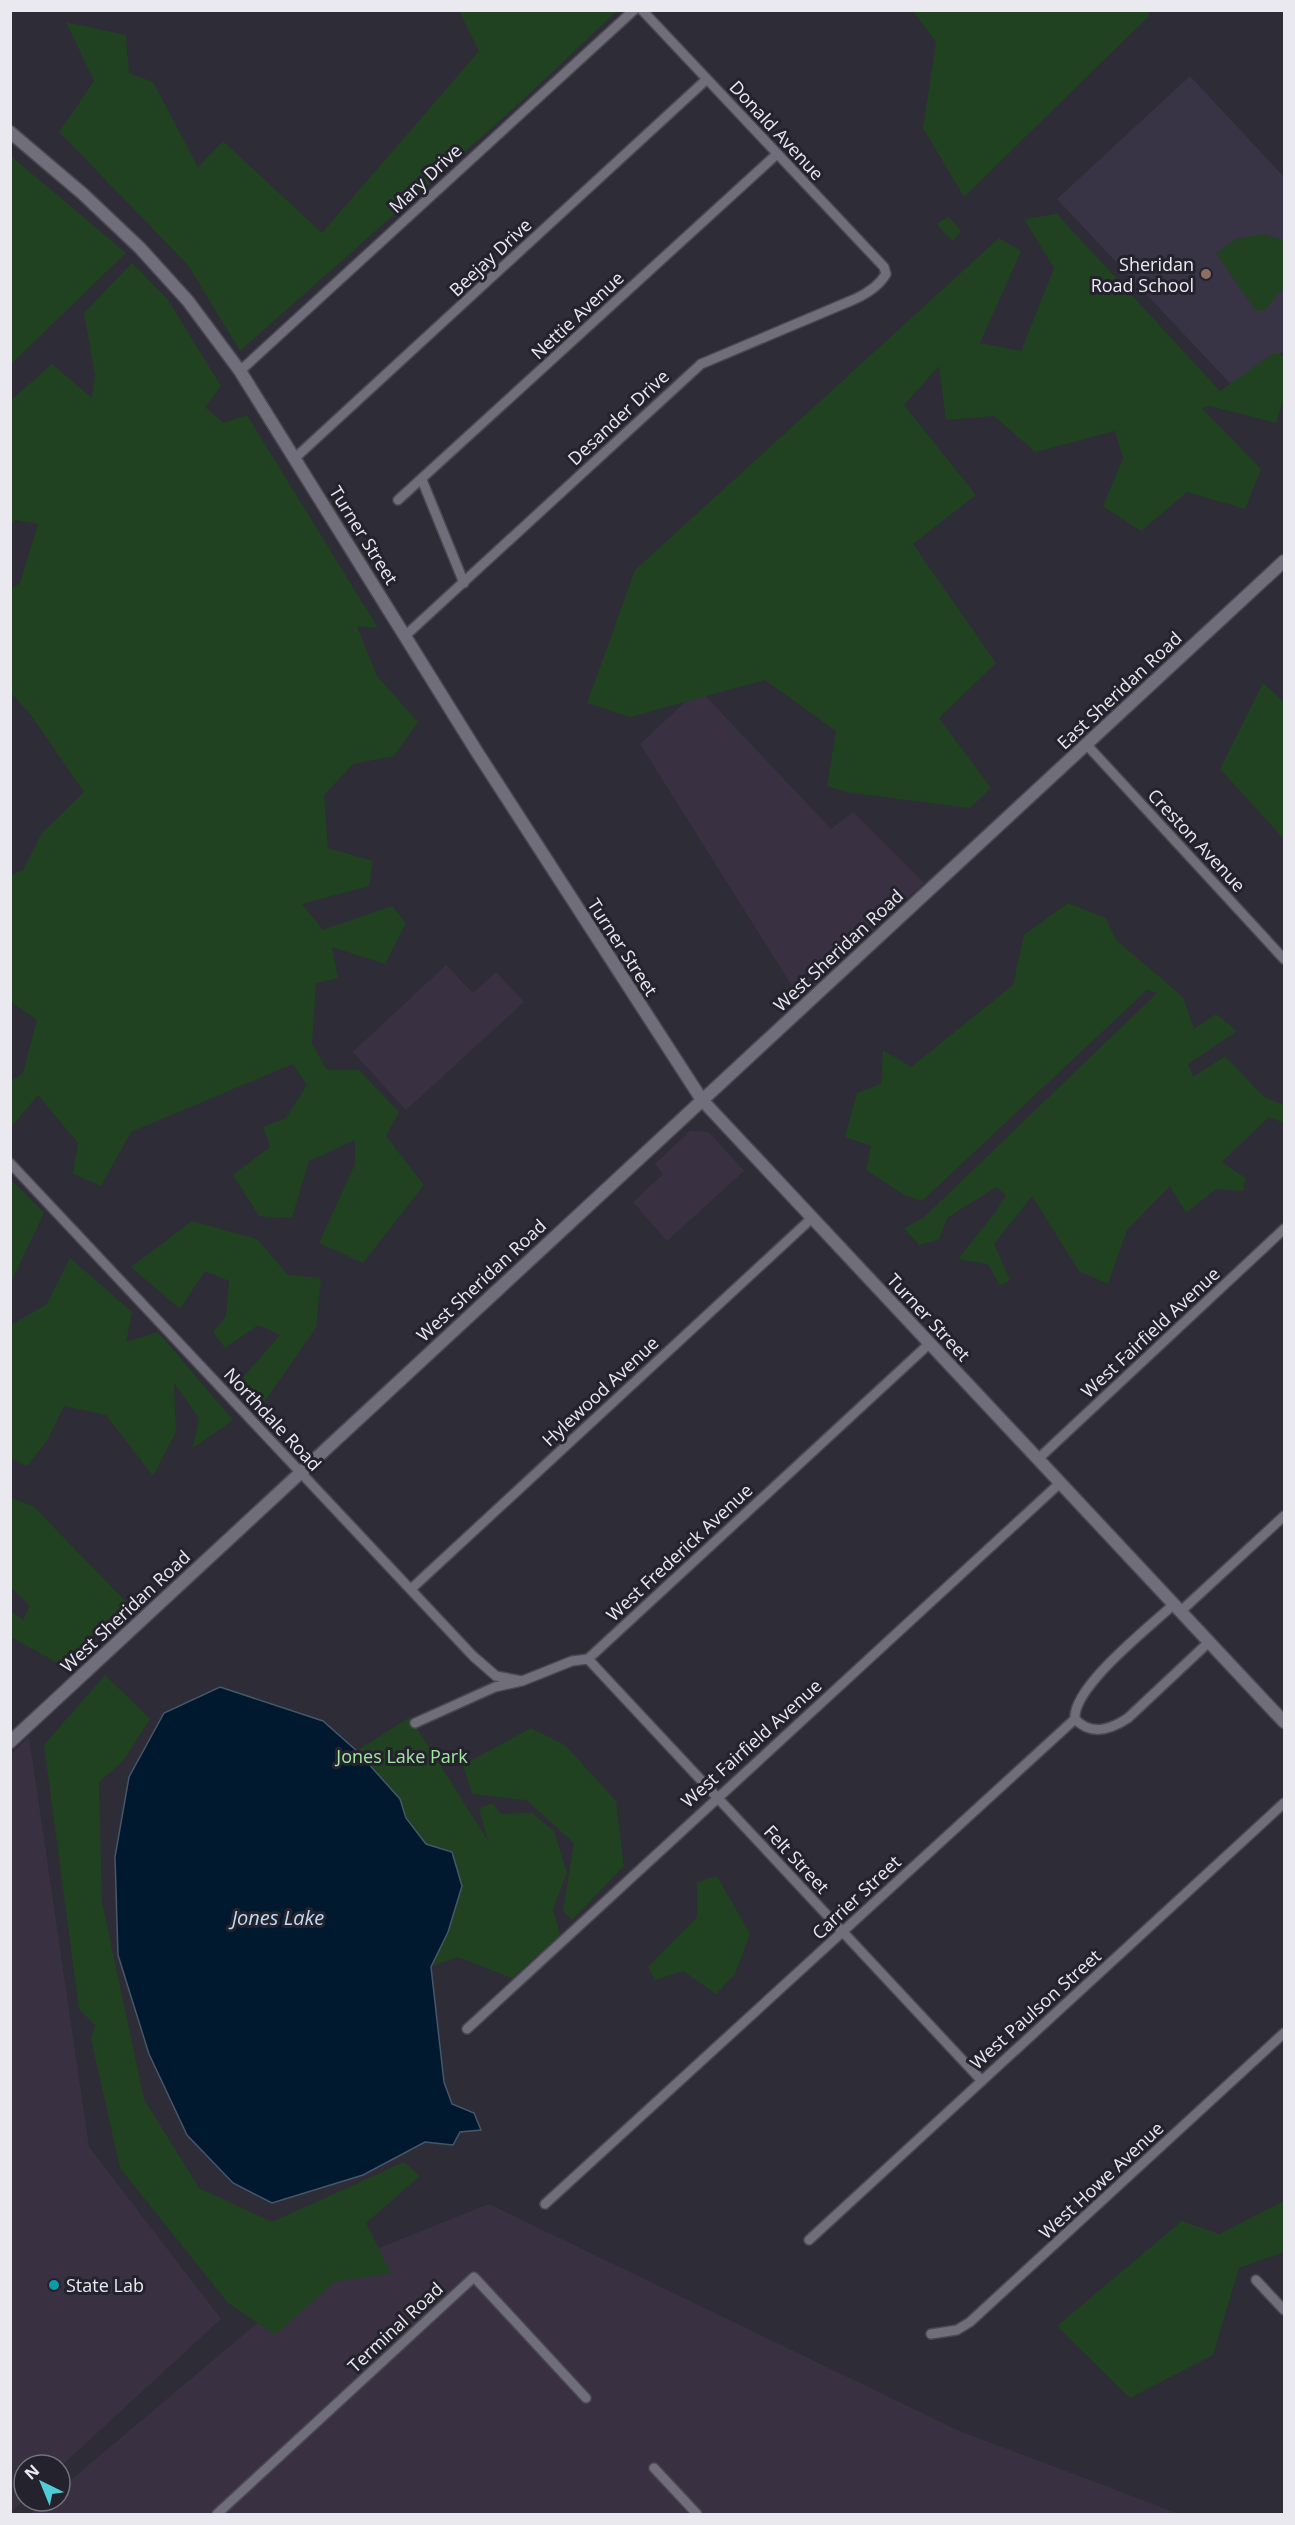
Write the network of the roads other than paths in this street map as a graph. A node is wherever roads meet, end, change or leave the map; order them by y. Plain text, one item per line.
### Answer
1 (634, 10) edge
2 (642, 10) edge
3 (707, 79) junction
4 (10, 132) edge
5 (777, 154) junction
6 (886, 274) joint
7 (240, 371) junction
8 (295, 458) junction
9 (422, 480) junction
10 (398, 500) dead end
11 (1284, 561) edge
12 (464, 583) junction
13 (406, 635) junction
14 (1086, 744) junction
15 (977, 845) joint
16 (1284, 959) edge
17 (702, 1100) junction
18 (10, 1163) edge
19 (812, 1218) junction
20 (1284, 1229) edge
21 (929, 1344) junction
22 (1038, 1459) junction
23 (300, 1472) junction
24 (1060, 1483) junction
25 (1284, 1516) edge
26 (411, 1589) junction
27 (1178, 1608) junction
28 (1209, 1641) junction
29 (588, 1659) junction
30 (522, 1681) junction
31 (1075, 1719) junction
32 (1284, 1722) edge
33 (415, 1723) dead end
34 (10, 1742) edge
35 (716, 1797) junction
36 (1284, 1803) edge
37 (843, 1932) junction
38 (467, 2029) dead end
39 (1284, 2033) edge
40 (982, 2080) junction
41 (545, 2204) dead end
42 (809, 2240) dead end
43 (1256, 2280) dead end
44 (1284, 2310) edge
45 (930, 2334) dead end
46 (586, 2398) dead end
47 (654, 2469) dead end
48 (217, 2514) edge
49 (697, 2514) edge

1 - 7 street, Mary Drive
2 - 3 street, Donald Avenue
3 - 5 street, Donald Avenue
3 - 8 street, Beejay Drive
4 - 7 street, Turner Street
5 - 6 street, Donald Avenue
5 - 9 street, Nettie Avenue
6 - 12 street, Desander Drive
7 - 8 street, Turner Street
8 - 13 street, Turner Street
9 - 10 street, Nettie Avenue
9 - 12 street
11 - 14 street, East Sheridan Road
12 - 13 street, Desander Drive
13 - 17 street, Turner Street
14 - 15 street, East Sheridan Road
14 - 16 street, Creston Avenue
15 - 17 street, West Sheridan Road
17 - 19 street, Turner Street
17 - 23 street, West Sheridan Road
18 - 23 street, Northdale Road
19 - 21 street, Turner Street
19 - 26 street, Hylewood Avenue
20 - 22 street, West Fairfield Avenue
21 - 22 street, Turner Street
21 - 29 street, West Frederick Avenue
22 - 24 street, Turner Street
23 - 26 street, Northdale Road
23 - 34 street, West Sheridan Road
24 - 27 street, Turner Street
24 - 35 street, West Fairfield Avenue
25 - 27 street, Carrier Street
26 - 30 street, Northdale Road
27 - 28 street, Turner Street
27 - 31 street, Carrier Street
28 - 31 street
28 - 32 street, Turner Street
29 - 30 street, West Frederick Avenue
29 - 35 street, Felt Street
30 - 33 street, West Frederick Avenue
31 - 37 street, Carrier Street
35 - 37 street, Felt Street
35 - 38 street, West Fairfield Avenue
36 - 40 street, West Paulson Street
37 - 40 street, Felt Street
37 - 41 street, Carrier Street
39 - 45 street, West Howe Avenue
40 - 42 street, West Paulson Street
43 - 44 street
46 - 48 street, Terminal Road
47 - 49 street

